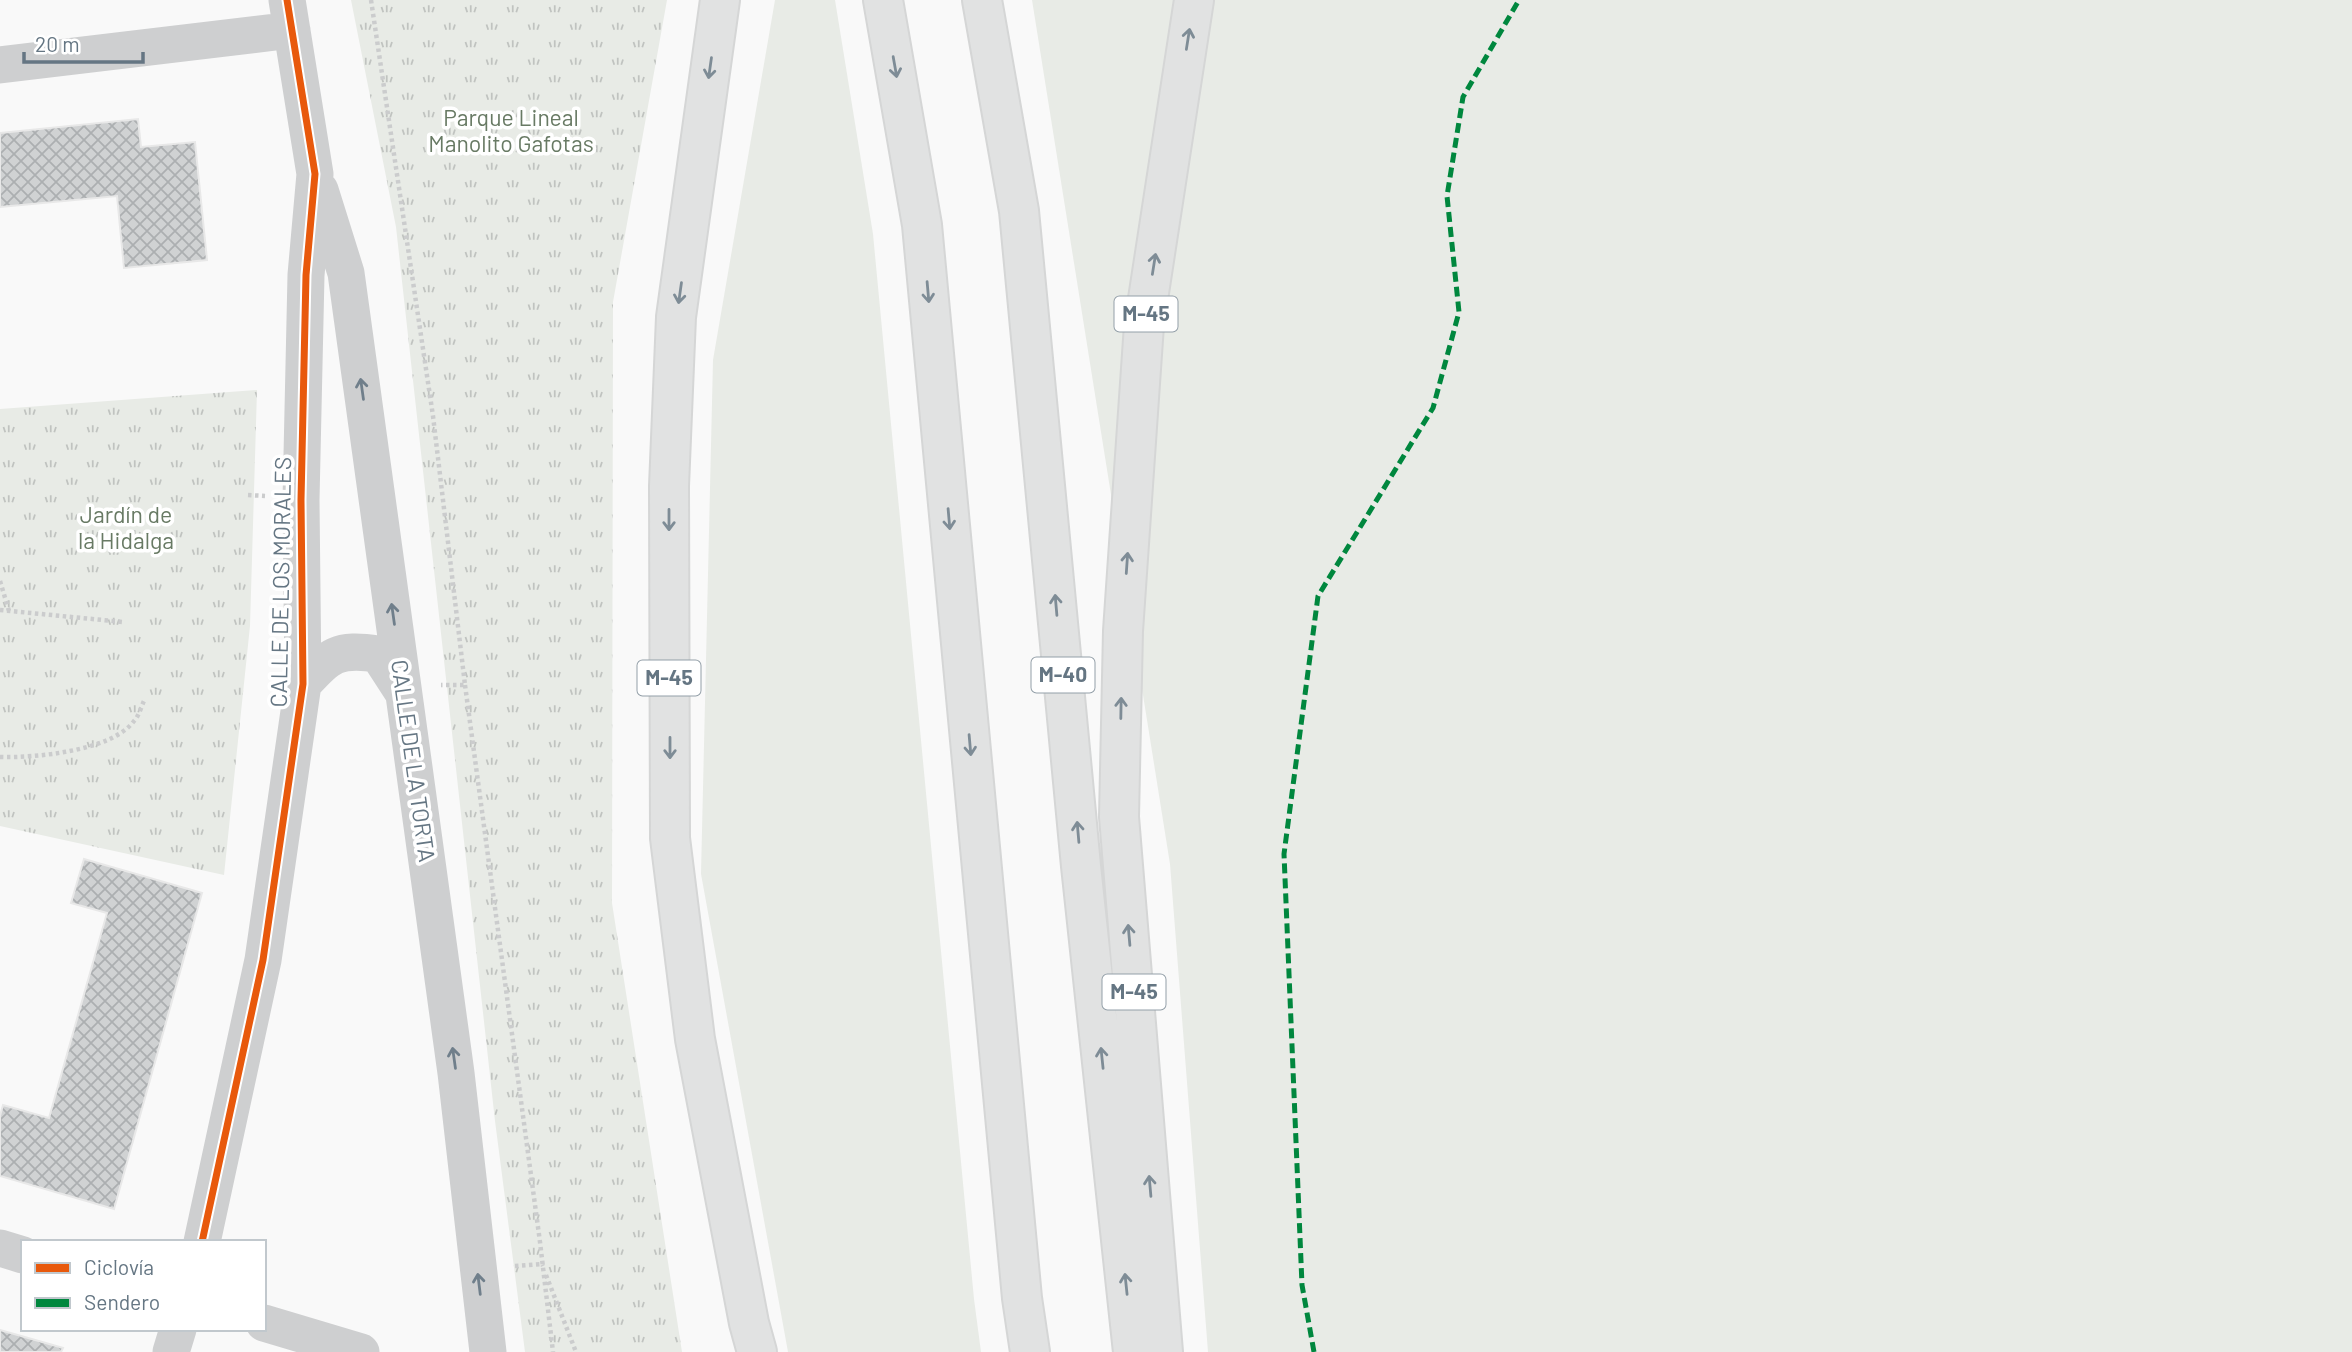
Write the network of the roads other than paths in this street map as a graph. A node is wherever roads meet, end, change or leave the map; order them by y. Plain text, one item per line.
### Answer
1 (720, 0) edge
2 (883, 0) edge
3 (982, 0) edge
4 (1194, 0) edge
5 (289, 15) edge
6 (0, 65) edge
7 (315, 174) junction
8 (303, 684) junction
9 (418, 689) junction
10 (202, 1240) edge
11 (0, 1248) edge
12 (21, 1254) edge
13 (266, 1324) edge
14 (177, 1331) edge
15 (171, 1352) edge
16 (361, 1352) edge
17 (488, 1352) edge
18 (757, 1352) edge
19 (1030, 1352) edge
20 (1133, 1352) edge
21 (1163, 1352) edge

1 -> 18 highway, M-45
2 -> 19 highway
20 -> 3 highway, M-40
21 -> 4 highway, M-45
5 - 6 street
5 - 7 street, CALLE DE LOS MORALES
7 - 8 street, CALLE DE LOS MORALES
9 -> 7 street, CALLE DE LA TORTA
8 - 9 street
8 - 10 street, CALLE DE LOS MORALES
17 -> 9 street, CALLE DE LA TORTA
11 - 12 street
13 - 16 street
14 - 15 street

